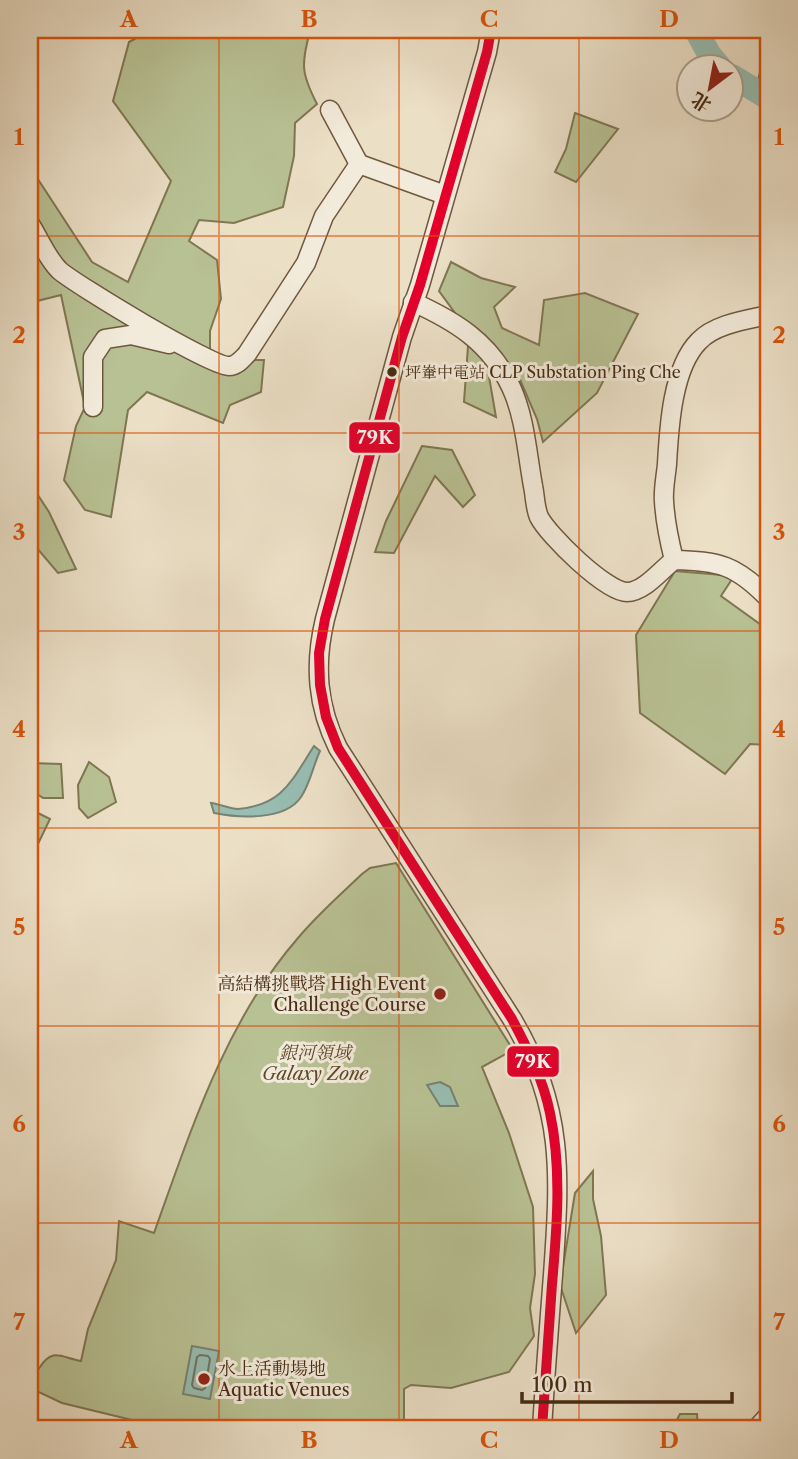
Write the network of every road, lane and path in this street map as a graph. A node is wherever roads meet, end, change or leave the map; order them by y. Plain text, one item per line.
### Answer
1 (491, 30) edge
2 (330, 110) dead end
3 (359, 164) junction
4 (445, 195) junction
5 (30, 224) edge
6 (413, 302) junction
7 (768, 315) edge
8 (189, 350) junction
9 (93, 407) dead end
10 (674, 560) junction
11 (768, 598) edge
12 (768, 1416) edge
13 (542, 1429) edge
14 (756, 1429) edge

1 - 4 street
2 - 3 street
3 - 4 street
3 - 8 street
4 - 6 street
5 - 8 street
6 - 10 street
6 - 13 street
7 - 10 street
8 - 9 street
10 - 11 street
12 - 14 street

